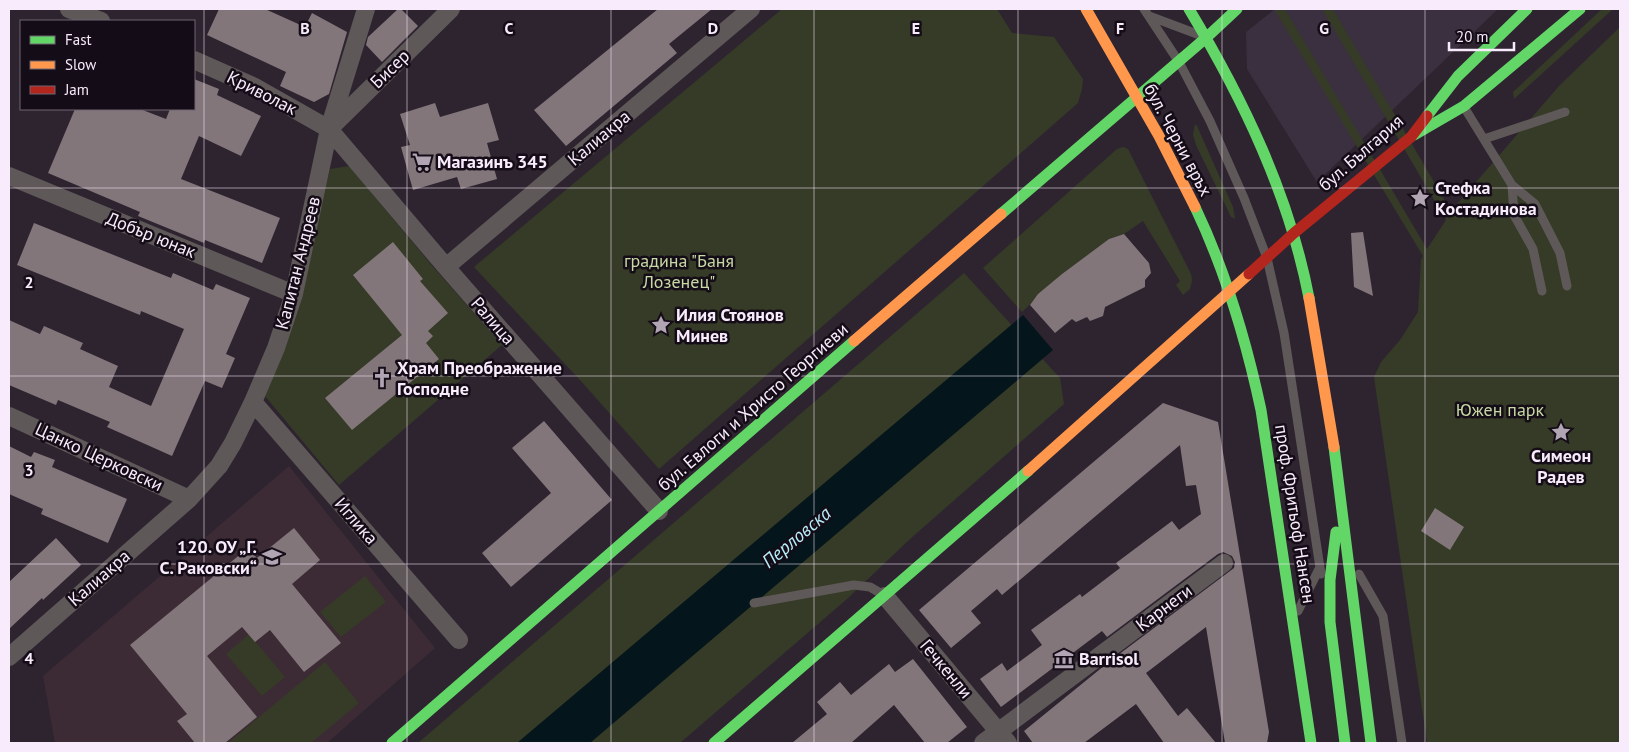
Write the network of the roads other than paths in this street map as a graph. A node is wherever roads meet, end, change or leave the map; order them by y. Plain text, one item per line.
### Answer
1 (69, 9) edge
2 (366, 9) edge
3 (451, 9) edge
4 (751, 9) edge
5 (1086, 9) edge
6 (1189, 9) edge
7 (1237, 9) edge
8 (1527, 9) edge
9 (1580, 9) edge
10 (1146, 12) edge
11 (98, 20) edge
12 (1207, 37) junction
13 (195, 60) edge
14 (1179, 62) junction
15 (1136, 97) junction
16 (1464, 106) junction
17 (1565, 112) dead end
18 (329, 129) junction
19 (1411, 137) junction
20 (1484, 139) junction
21 (9, 176) edge
22 (1512, 185) junction
23 (1294, 233) junction
24 (1267, 258) junction
25 (446, 267) junction
26 (1567, 286) dead end
27 (1542, 291) dead end
28 (1229, 293) junction
29 (294, 294) junction
30 (253, 402) junction
31 (9, 416) edge
32 (1340, 494) junction
33 (189, 498) junction
34 (660, 511) junction
35 (1348, 555) junction
36 (1224, 563) dead end
37 (1320, 567) junction
38 (885, 596) junction
39 (754, 604) dead end
40 (1293, 622) junction
41 (1330, 622) junction
42 (459, 640) dead end
43 (9, 657) edge
44 (1003, 737) edge
45 (392, 743) edge
46 (714, 743) edge
47 (983, 743) edge
48 (1311, 743) edge
49 (1345, 743) edge
50 (1371, 743) edge
51 (1402, 743) edge

1 - 11 street
2 - 18 street, Капитан Андреев
3 - 18 street, Бисер
4 - 25 street, Калиакра
5 - 15 main road, бул. Черни връх
6 - 12 main road
7 - 12 main road
8 - 19 main road, бул. България
9 - 16 main road
10 - 12 lane
10 - 14 lane
12 - 14 main road
12 - 23 main road
13 - 18 street, Криволак
14 - 15 main road
14 - 24 lane
15 - 28 main road, бул. Черни връх
15 - 34 main road, бул. Евлоги и Христо Георгиеви
16 - 19 main road
16 - 20 lane
17 - 20 lane
18 - 25 street, Ралица
18 - 29 street, Капитан Андреев
19 - 23 main road, бул. България
20 - 22 lane
21 - 29 street, Добър юнак
22 - 26 lane
22 - 27 lane
23 - 24 main road, бул. България
23 - 32 main road, проф. Фритьоф Нансен
24 - 28 main road, бул. България
24 - 37 lane
25 - 34 street, Ралица
28 - 38 main road
28 - 40 main road, проф. Фритьоф Нансен
29 - 30 street, Капитан Андреев
30 - 33 street, Капитан Андреев
30 - 42 street, Иглика
31 - 33 street, Цанко Церковски
32 - 35 main road, проф. Фритьоф Нансен
32 - 41 main road, проф. Фритьоф Нансен
33 - 43 street, Калиакра
34 - 45 main road, бул. Евлоги и Христо Георгиеви
35 - 50 main road, проф. Фритьоф Нансен
35 - 51 lane
36 - 44 street, Карнеги
37 - 40 lane
37 - 41 lane
38 - 39 lane
38 - 44 street, Гечкенли
38 - 46 main road
40 - 48 main road, проф. Фритьоф Нансен
41 - 49 main road, проф. Фритьоф Нансен
44 - 47 street, Карнеги

